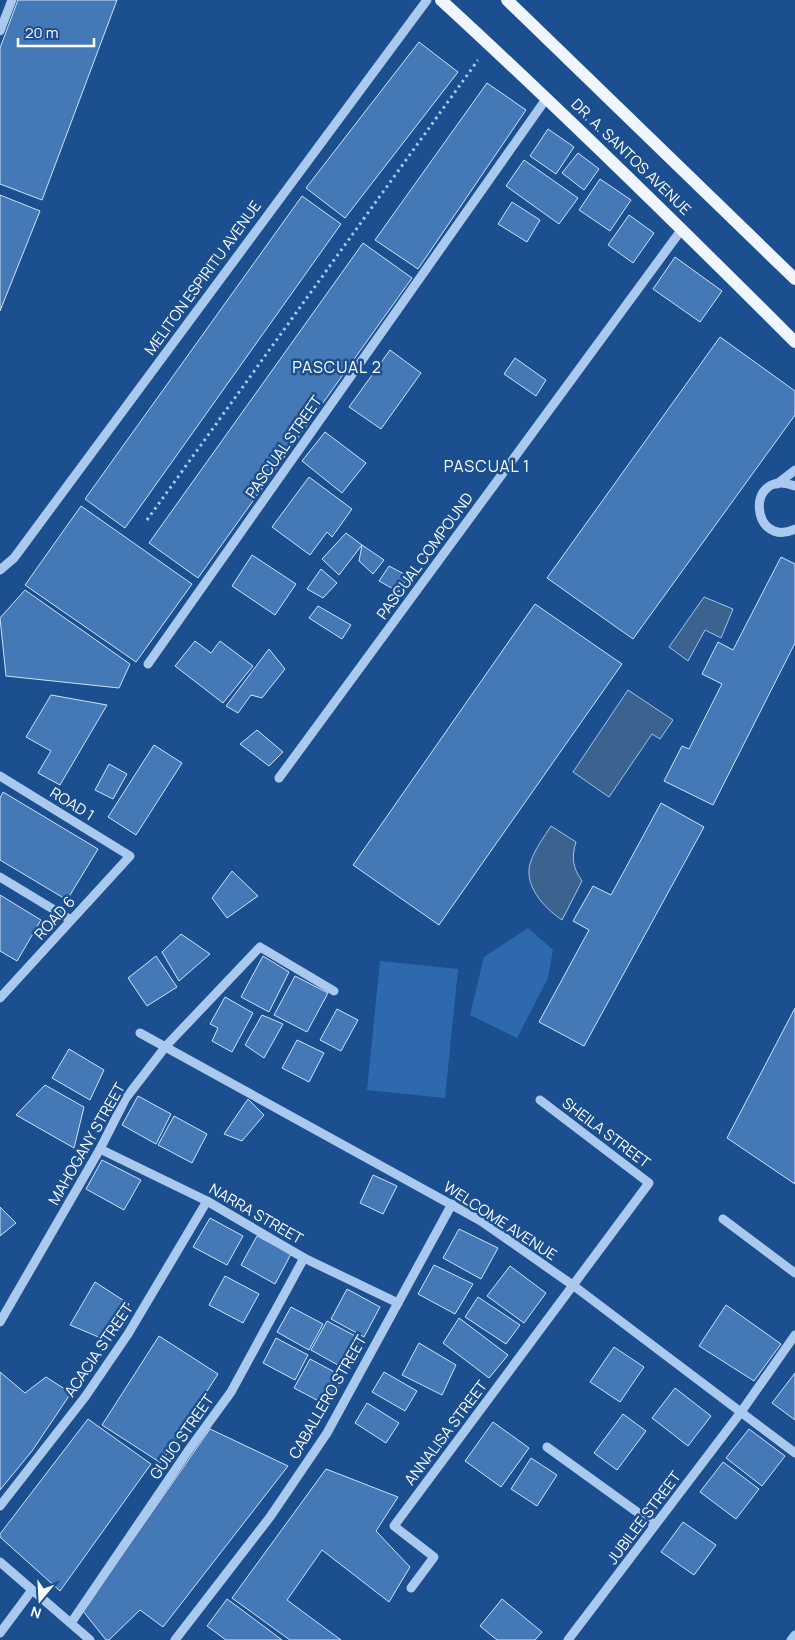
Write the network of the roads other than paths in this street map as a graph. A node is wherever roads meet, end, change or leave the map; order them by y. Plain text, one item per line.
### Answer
1 (12, 0) edge
2 (427, 0) edge
3 (441, 0) edge
4 (507, 0) edge
5 (0, 31) edge
6 (546, 99) junction
7 (682, 229) junction
8 (795, 279) edge
9 (795, 342) edge
10 (795, 470) edge
11 (776, 484) junction
12 (795, 486) edge
13 (795, 529) edge
14 (0, 570) edge
15 (148, 664) dead end
16 (0, 776) edge
17 (279, 778) dead end
18 (130, 856) joint
19 (0, 876) edge
20 (71, 920) junction
21 (334, 991) dead end
22 (0, 998) edge
23 (140, 1033) dead end
24 (166, 1046) junction
25 (540, 1100) dead end
26 (100, 1149) junction
27 (207, 1201) junction
28 (452, 1204) junction
29 (723, 1220) dead end
30 (304, 1258) junction
31 (795, 1273) edge
32 (574, 1286) junction
33 (398, 1303) junction
34 (0, 1322) edge
35 (795, 1336) edge
36 (741, 1412) junction
37 (547, 1447) dead end
38 (795, 1453) edge
39 (0, 1506) edge
40 (655, 1526) junction
41 (0, 1562) edge
42 (411, 1588) dead end
43 (32, 1590) junction
44 (71, 1624) junction
45 (0, 1633) edge
46 (795, 1635) edge
47 (90, 1640) edge
48 (175, 1640) edge
49 (568, 1640) edge
50 (791, 1640) edge

1 - 5 street
2 - 14 street, MELITON ESPIRITU AVENUE
3 - 6 main road, DR. A. SANTOS AVENUE
4 - 8 main road, DR. A. SANTOS AVENUE
6 - 7 main road, DR. A. SANTOS AVENUE
6 - 15 street, PASCUAL STREET
7 - 9 main road, DR. A. SANTOS AVENUE
7 - 17 street, PASCUAL COMPOUND
10 - 11 street
11 - 12 street
11 - 13 street
16 - 18 street, ROAD 1
18 - 20 street, ROAD 6
19 - 20 street
20 - 22 street, ROAD 6
21 - 24 street, MAHOGANY STREET
23 - 24 street, WELCOME AVENUE
24 - 26 street, MAHOGANY STREET
24 - 28 street, WELCOME AVENUE
25 - 32 street, SHEILA STREET
26 - 27 street, NARRA STREET
26 - 34 street, MAHOGANY STREET
27 - 30 street, NARRA STREET
27 - 39 street, ACACIA STREET
28 - 32 street, WELCOME AVENUE
28 - 33 street, CABALLERO STREET
29 - 31 street
30 - 33 street, NARRA STREET
30 - 44 street, GUIJO STREET
32 - 36 street, WELCOME AVENUE
32 - 42 street, ANNALISA STREET
33 - 48 street, CABALLERO STREET
35 - 36 street, JUBILEE STREET
36 - 38 street, WELCOME AVENUE
36 - 40 street, JUBILEE STREET
37 - 40 street
40 - 49 street, JUBILEE STREET
41 - 43 street
43 - 44 street
43 - 45 street
44 - 47 street
46 - 50 street

